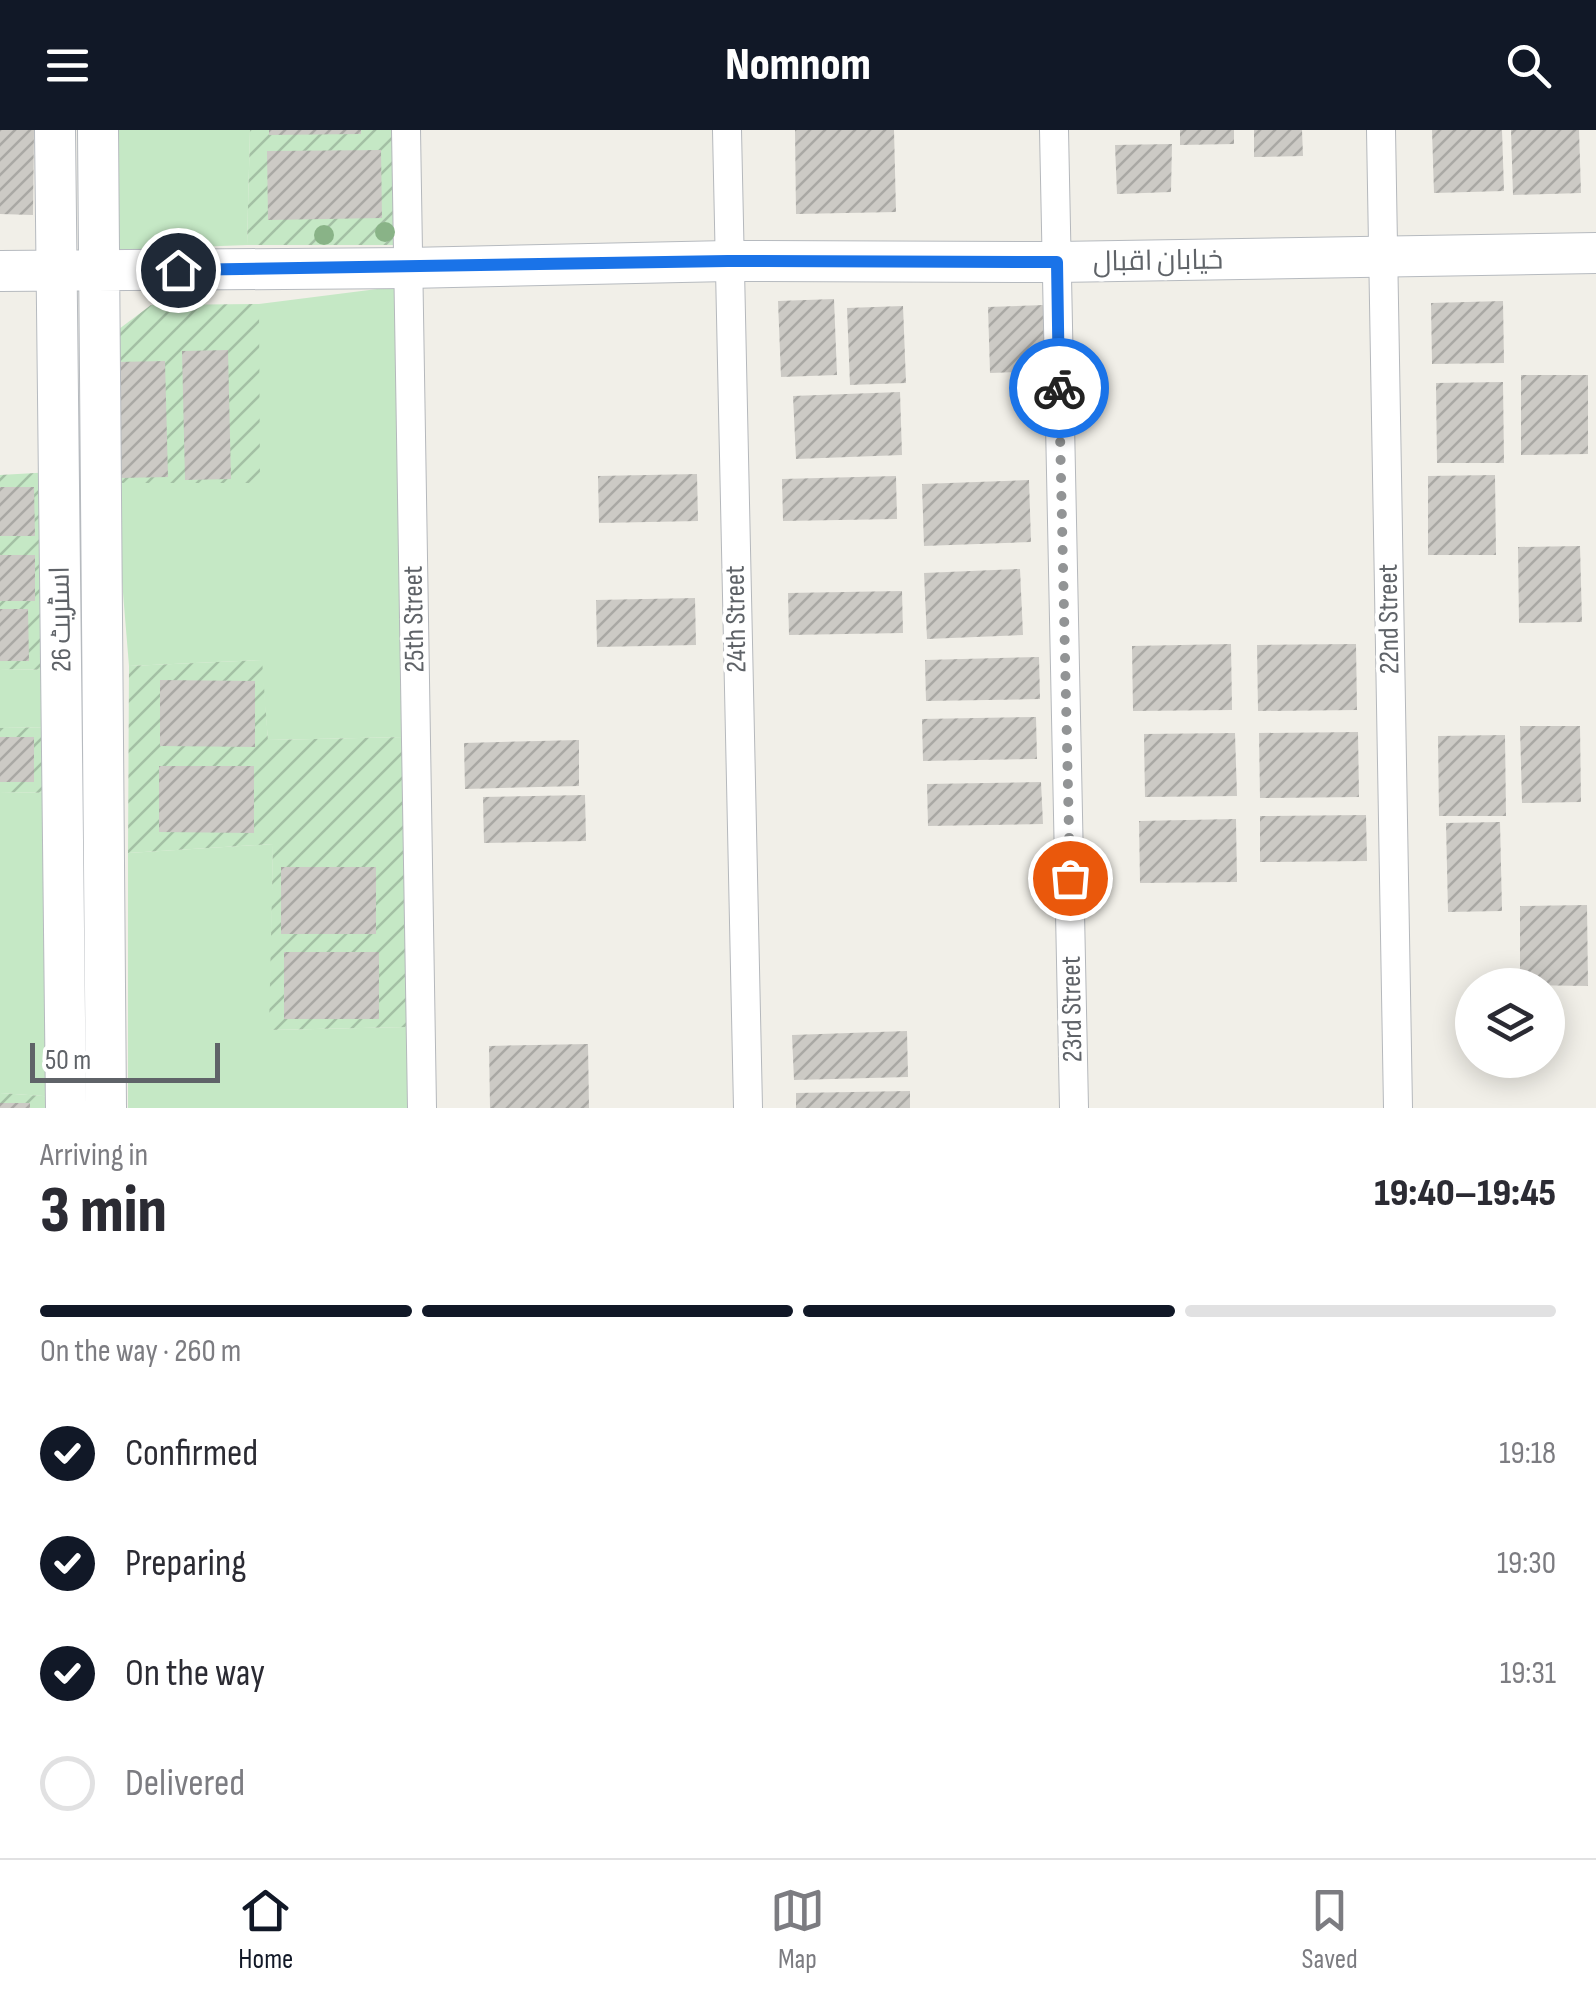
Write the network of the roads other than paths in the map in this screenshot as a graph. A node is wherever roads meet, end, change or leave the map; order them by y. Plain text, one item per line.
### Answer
1 (55, 130) edge
2 (98, 130) edge
3 (406, 130) edge
4 (727, 130) edge
5 (1054, 130) edge
6 (1381, 130) edge
7 (1596, 253) edge
8 (1383, 258) junction
9 (728, 261) junction
10 (1057, 262) junction
11 (408, 268) junction
12 (0, 270) edge
13 (57, 270) junction
14 (101, 270) junction
15 (66, 1108) edge
16 (106, 1108) edge
17 (422, 1108) edge
18 (748, 1108) edge
19 (1074, 1108) edge
20 (1398, 1108) edge

1 - 13 main road, اسٹریٹ 26
2 - 14 main road, اسٹریٹ 26
3 - 11 street, 25th Street
4 - 9 street, 24th Street
5 - 10 street, 23rd Street
6 - 8 street, 22nd Street
7 - 8 main road, خیابان اقبال
8 - 10 main road, خیابان اقبال
8 - 20 street, 22nd Street
9 - 10 main road, خیابان اقبال
9 - 11 main road, خیابان اقبال
9 - 18 street, 24th Street
10 - 19 street, 23rd Street
11 - 14 main road, خیابان اقبال
11 - 17 street, 25th Street
12 - 13 main road, خیابان اقبال
13 - 14 main road, خیابان اقبال
13 - 15 main road, اسٹریٹ 26
14 - 16 main road, اسٹریٹ 26

